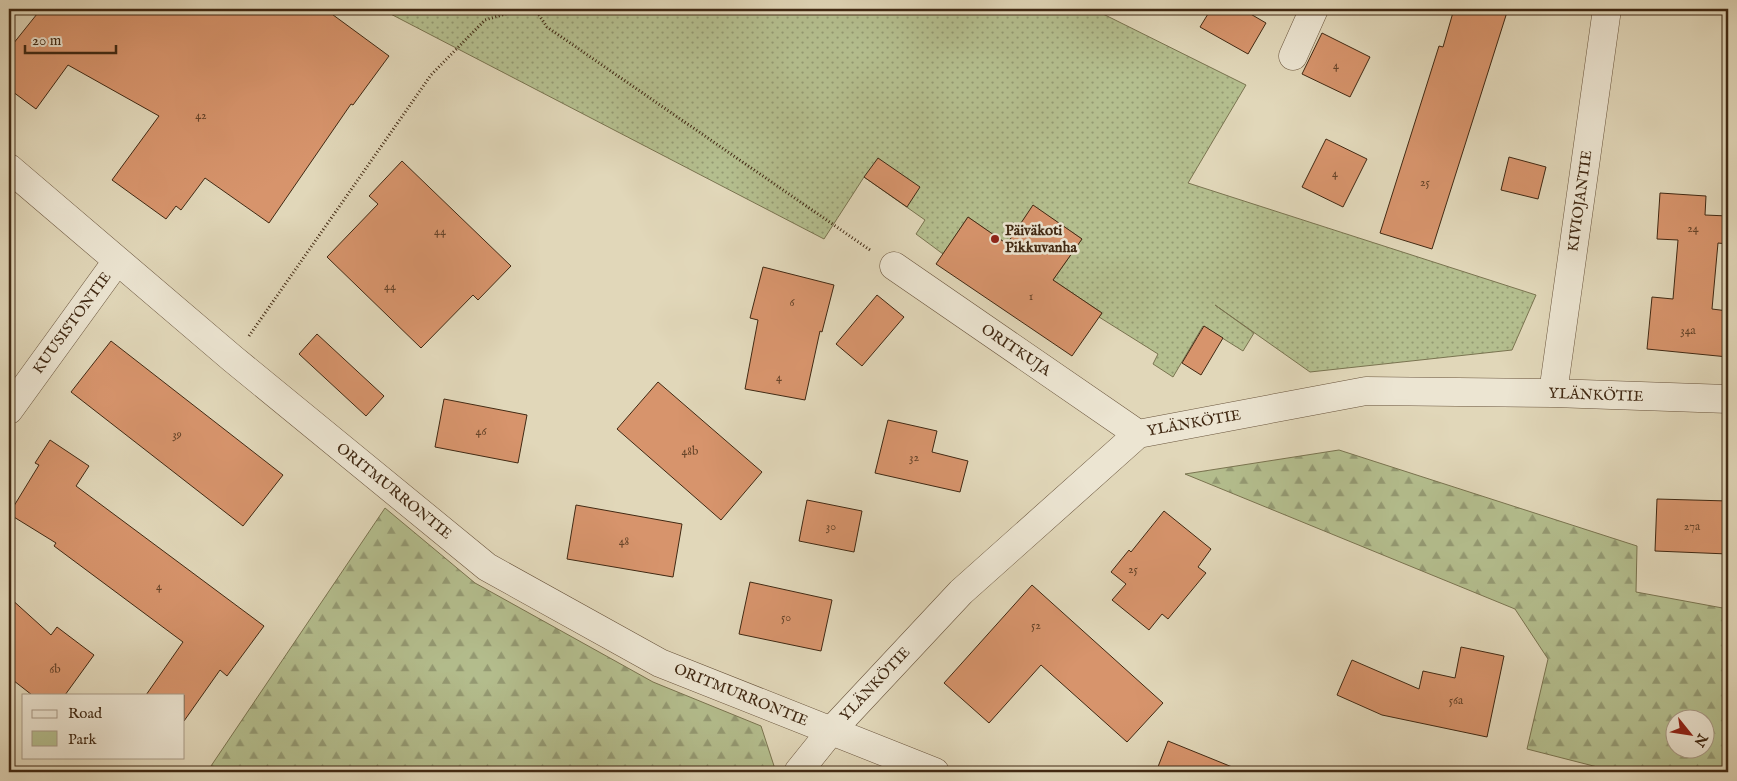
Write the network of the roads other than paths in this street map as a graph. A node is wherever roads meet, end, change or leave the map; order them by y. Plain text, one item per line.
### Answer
1 (1314, 9) edge
2 (1607, 9) edge
3 (1293, 56) dead end
4 (9, 168) edge
5 (117, 261) junction
6 (894, 266) road end
7 (1553, 393) junction
8 (1728, 399) edge
9 (9, 410) edge
10 (1138, 434) junction
11 (831, 731) junction
12 (798, 772) edge
13 (935, 772) edge

1 - 3 street
2 - 7 street, KIVIOJANTIE
4 - 5 street, ORITMURRONTIE
5 - 9 street, KUUSISTONTIE
5 - 11 street, ORITMURRONTIE
6 - 10 street, ORITKUJA
7 - 8 street, YLÄNKÖTIE
7 - 10 street, YLÄNKÖTIE
10 - 11 street, YLÄNKÖTIE
11 - 12 street, YLÄNKÖTIE
11 - 13 street, ORITMURRONTIE

